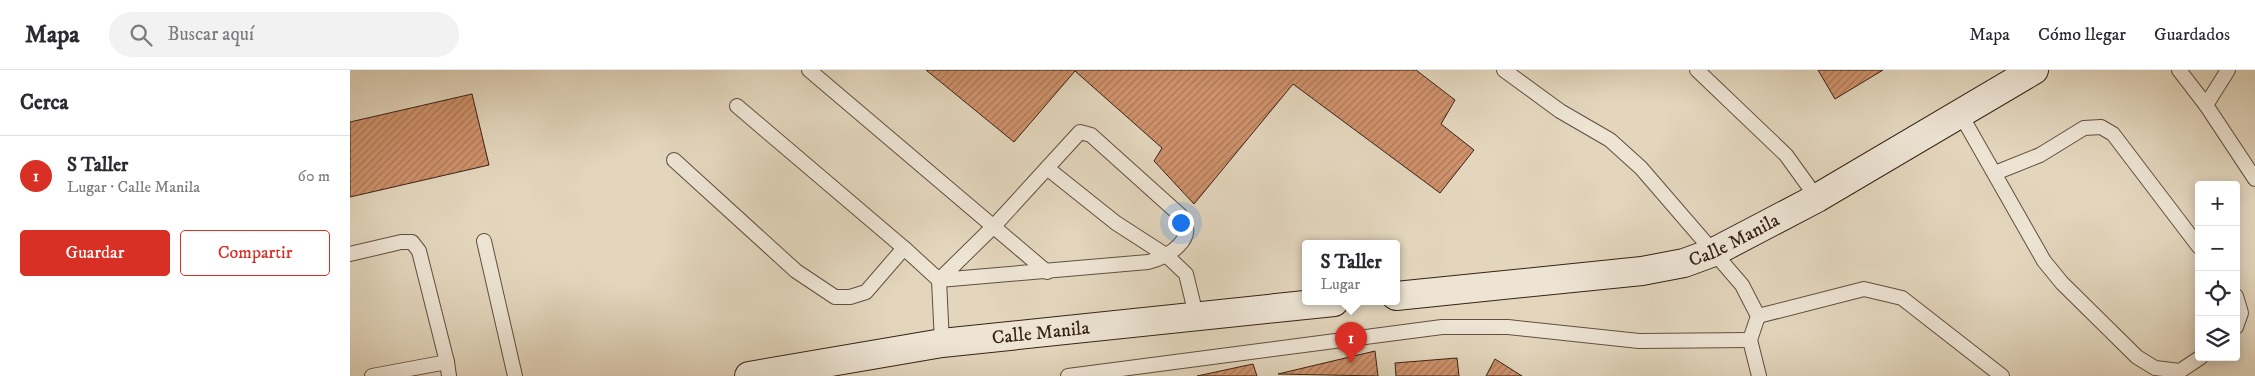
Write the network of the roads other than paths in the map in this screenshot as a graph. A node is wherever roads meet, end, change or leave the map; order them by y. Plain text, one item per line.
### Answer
1 (809, 70) edge
2 (1504, 70) edge
3 (1697, 70) edge
4 (2034, 70) edge
5 (2179, 70) edge
6 (2228, 70) edge
7 (737, 106) dead end
8 (2206, 106) junction
9 (1961, 115) junction
10 (674, 160) dead end
11 (1047, 168) junction
12 (1995, 173) junction
13 (2255, 179) edge
14 (1817, 198) junction
15 (994, 226) junction
16 (484, 241) dead end
17 (2195, 242) edge
18 (904, 248) junction
19 (1714, 252) junction
20 (350, 254) edge
21 (1167, 256) junction
22 (1046, 272) junction
23 (939, 280) junction
24 (1400, 296) edge
25 (1302, 305) edge
26 (1196, 315) junction
27 (1758, 316) junction
28 (1750, 340) junction
29 (942, 343) junction
30 (2195, 361) edge
31 (447, 362) junction
32 (372, 376) edge
33 (448, 376) edge
34 (515, 376) edge
35 (749, 376) edge
36 (1068, 376) edge
37 (1759, 376) edge
38 (2002, 376) edge

1 - 15 lane
2 - 19 lane
3 - 14 lane
4 - 9 street, Calle Manila
5 - 8 lane
6 - 8 lane
7 - 18 lane
8 - 13 lane
9 - 12 lane
9 - 14 street, Calle Manila
10 - 18 lane
11 - 15 lane
11 - 21 lane
11 - 21 lane
12 - 17 lane
12 - 30 lane
14 - 19 street, Calle Manila
15 - 22 lane
15 - 23 lane
16 - 34 lane
18 - 23 lane
19 - 24 street, Calle Manila
19 - 27 lane
20 - 31 lane
21 - 22 lane
21 - 26 lane
22 - 23 lane
23 - 29 lane
25 - 26 street, Calle Manila
26 - 29 street, Calle Manila
27 - 28 lane
27 - 38 lane
28 - 36 lane
28 - 37 lane
29 - 35 street, Calle Manila
31 - 32 lane
31 - 33 lane

